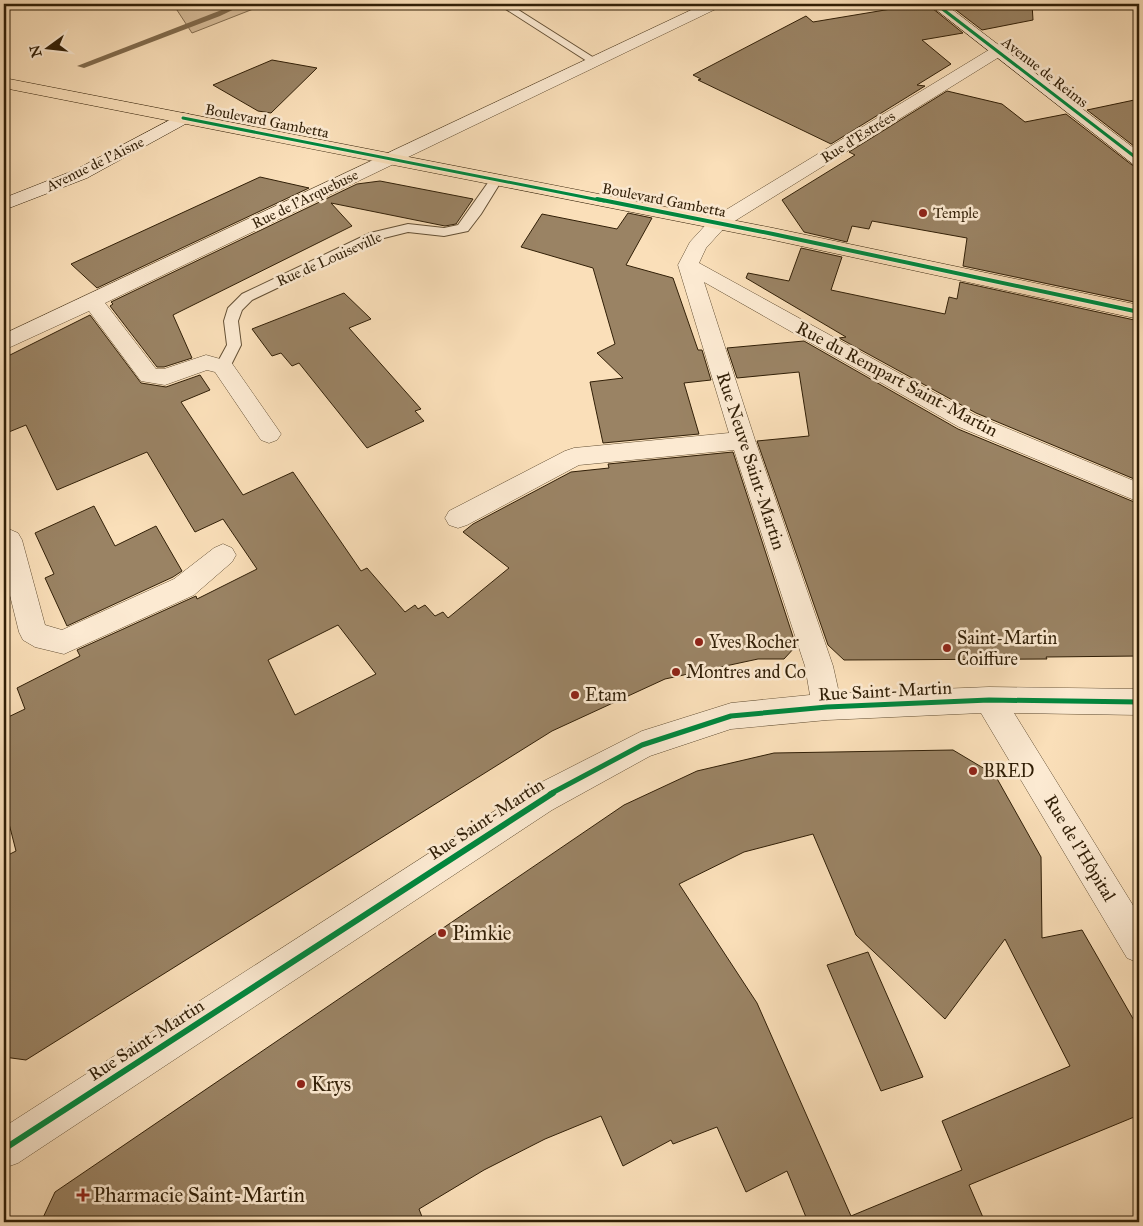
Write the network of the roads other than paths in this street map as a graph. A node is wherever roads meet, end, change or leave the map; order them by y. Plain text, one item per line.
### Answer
1 (503, 4) edge
2 (715, 4) edge
3 (936, 4) edge
4 (998, 51) junction
5 (594, 61) junction
6 (4, 83) edge
7 (183, 118) junction
8 (389, 159) junction
9 (1139, 160) edge
10 (496, 180) junction
11 (4, 204) edge
12 (718, 223) junction
13 (688, 265) junction
14 (92, 301) junction
15 (1139, 312) edge
16 (4, 343) edge
17 (222, 367) junction
18 (269, 434) dead end
19 (743, 440) junction
20 (1139, 493) edge
21 (458, 518) dead end
22 (4, 537) edge
23 (223, 555) dead end
24 (989, 700) junction
25 (1139, 702) edge
26 (827, 707) junction
27 (1139, 946) edge
28 (4, 1149) edge

1 - 5 lane
2 - 5 street, Rue de l'Arquebuse
3 - 4 street, Avenue de Reims
4 - 9 street, Avenue de Reims
4 - 12 street, Rue d'Estrées
5 - 8 street, Rue de l'Arquebuse
6 - 7 main road, Boulevard Gambetta
7 - 8 main road, Boulevard Gambetta
7 - 11 street, Avenue de l'Aisne
8 - 10 main road, Boulevard Gambetta
8 - 14 street, Rue de l'Arquebuse
10 - 12 main road, Boulevard Gambetta
10 - 17 lane, Rue de Louiseville
12 - 13 street
12 - 15 main road, Boulevard Gambetta
13 - 19 street, Rue Neuve Saint-Martin
13 - 20 street, Rue du Rempart Saint-Martin
14 - 16 street, Rue de l'Arquebuse
14 - 17 street
17 - 18 street
19 - 21 street
19 - 26 street, Rue Neuve Saint-Martin
22 - 23 street
24 - 25 street, Rue Saint-Martin
24 - 26 street, Rue Saint-Martin
24 - 27 street, Rue de l'Hôpital
26 - 28 street, Rue Saint-Martin

